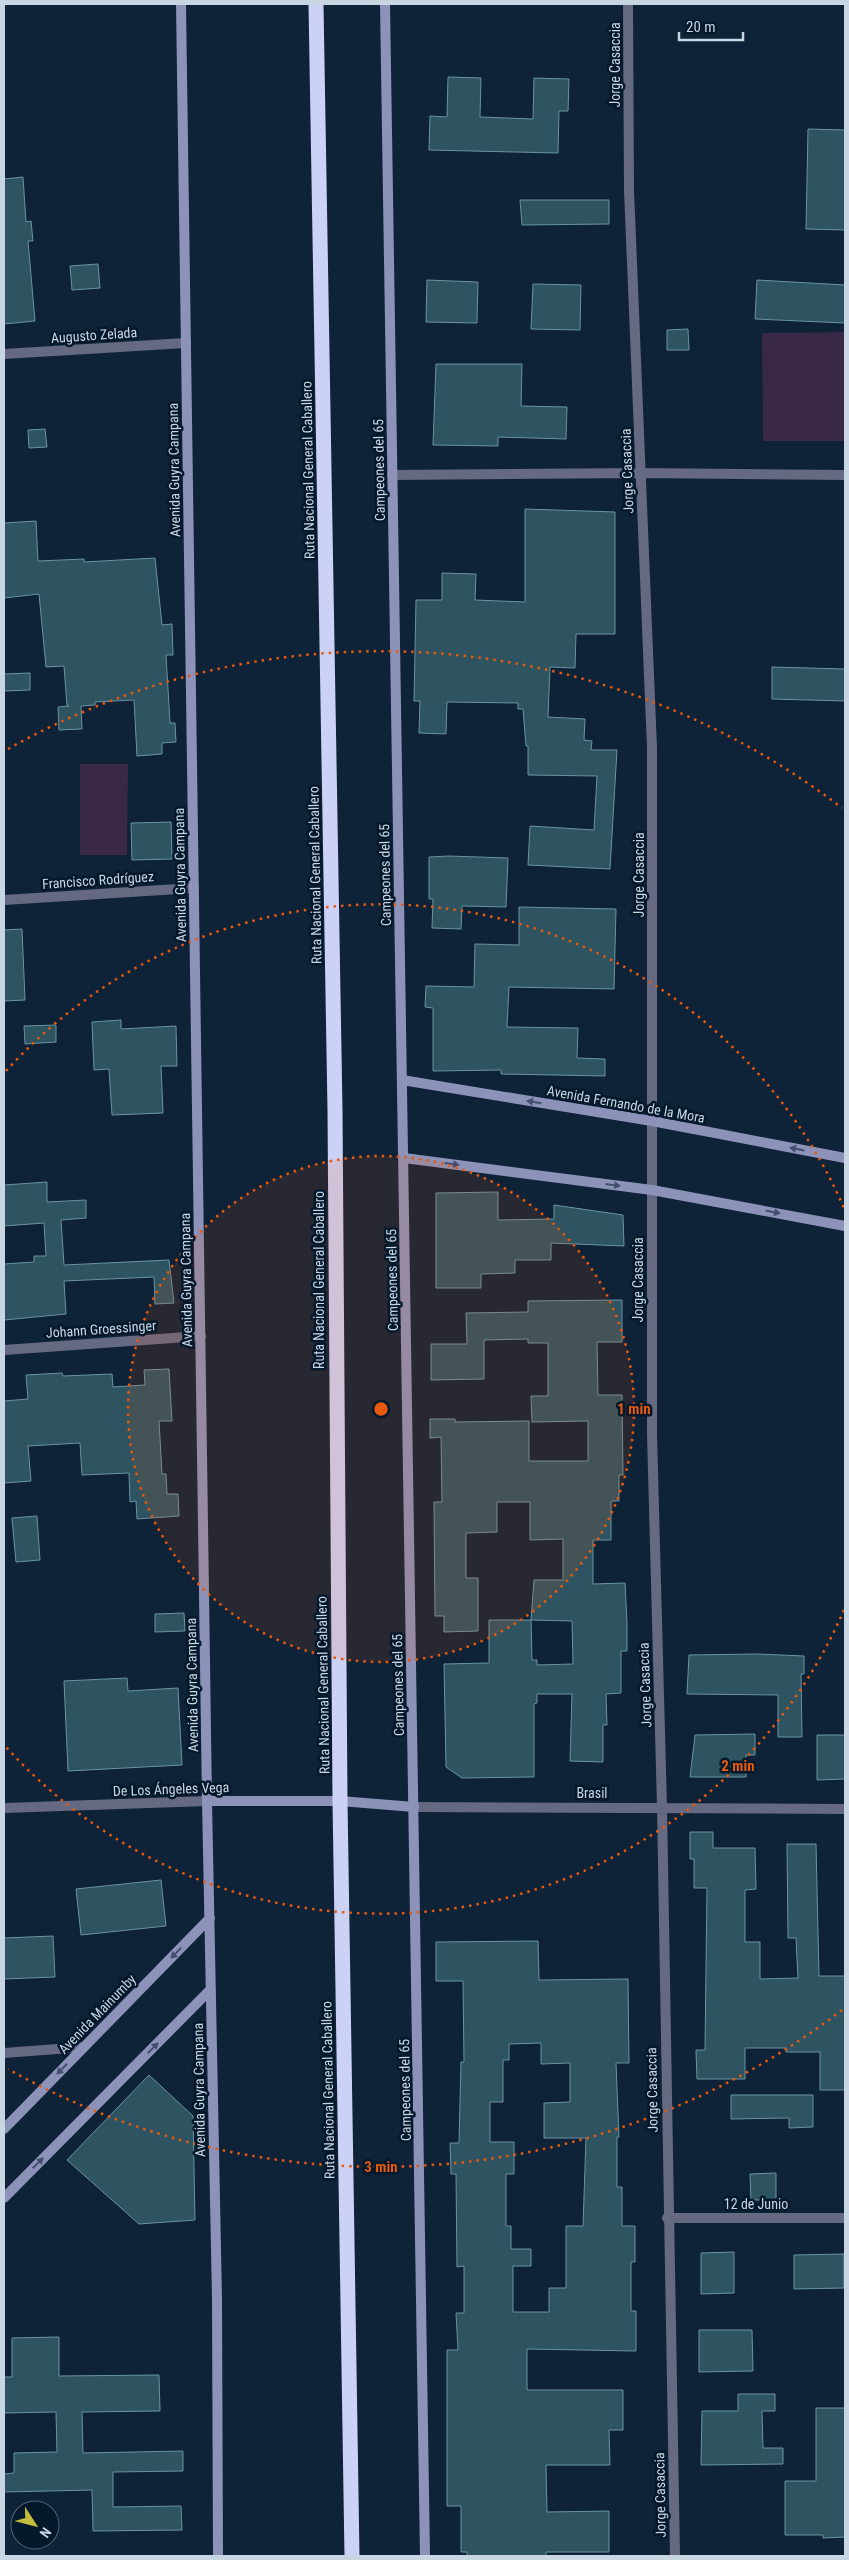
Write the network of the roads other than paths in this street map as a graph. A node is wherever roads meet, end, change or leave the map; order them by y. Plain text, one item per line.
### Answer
1 (181, 4) edge
2 (316, 4) edge
3 (385, 4) edge
4 (628, 4) edge
5 (186, 343) junction
6 (4, 354) edge
7 (641, 473) junction
8 (392, 474) junction
9 (845, 475) edge
10 (194, 888) junction
11 (4, 900) edge
12 (402, 1080) junction
13 (652, 1121) junction
14 (404, 1158) junction
15 (845, 1158) edge
16 (652, 1190) junction
17 (845, 1226) edge
18 (201, 1336) junction
19 (4, 1350) edge
20 (208, 1801) junction
21 (340, 1801) junction
22 (414, 1807) junction
23 (662, 1807) junction
24 (4, 1808) edge
25 (845, 1809) edge
26 (210, 1918) junction
27 (211, 1990) junction
28 (84, 2047) junction
29 (4, 2053) edge
30 (4, 2129) edge
31 (4, 2198) edge
32 (668, 2218) junction
33 (845, 2218) edge
34 (218, 2556) edge
35 (352, 2556) edge
36 (425, 2556) edge
37 (675, 2556) edge

1 - 5 street, Avenida Guyra Campana
2 - 21 highway, Ruta Nacional General Caballero
3 - 8 street, Campeones del 65
4 - 7 street, Jorge Casaccia
5 - 6 street, Augusto Zelada
5 - 10 street, Avenida Guyra Campana
7 - 8 street
7 - 9 street
7 - 13 street, Jorge Casaccia
8 - 12 street, Campeones del 65
10 - 11 street, Francisco Rodríguez
10 - 18 street, Avenida Guyra Campana
13 -> 12 street, Avenida Fernando de la Mora
12 - 14 street, Campeones del 65
15 -> 13 street, Avenida Fernando de la Mora
13 - 16 street, Jorge Casaccia
14 -> 16 street
14 - 22 street, Campeones del 65
16 -> 17 street
16 - 23 street, Jorge Casaccia
18 - 19 street, Johann Groessinger
18 - 20 street, Avenida Guyra Campana
20 - 21 street, De Los Ángeles Vega
20 - 24 street, De Los Ángeles Vega
20 - 26 street, Avenida Guyra Campana
21 - 22 street, Brasil
21 - 35 highway, Ruta Nacional General Caballero
22 - 23 street, Brasil
22 - 36 street, Campeones del 65
23 - 25 street, Brasil
23 - 32 street, Jorge Casaccia
26 - 27 street, Avenida Guyra Campana
26 -> 28 street, Avenida Mainumby
31 -> 27 street
27 - 34 street, Avenida Guyra Campana
28 - 29 street
28 -> 30 street, Avenida Mainumby
32 - 33 street, 12 de Junio
32 - 37 street, Jorge Casaccia

